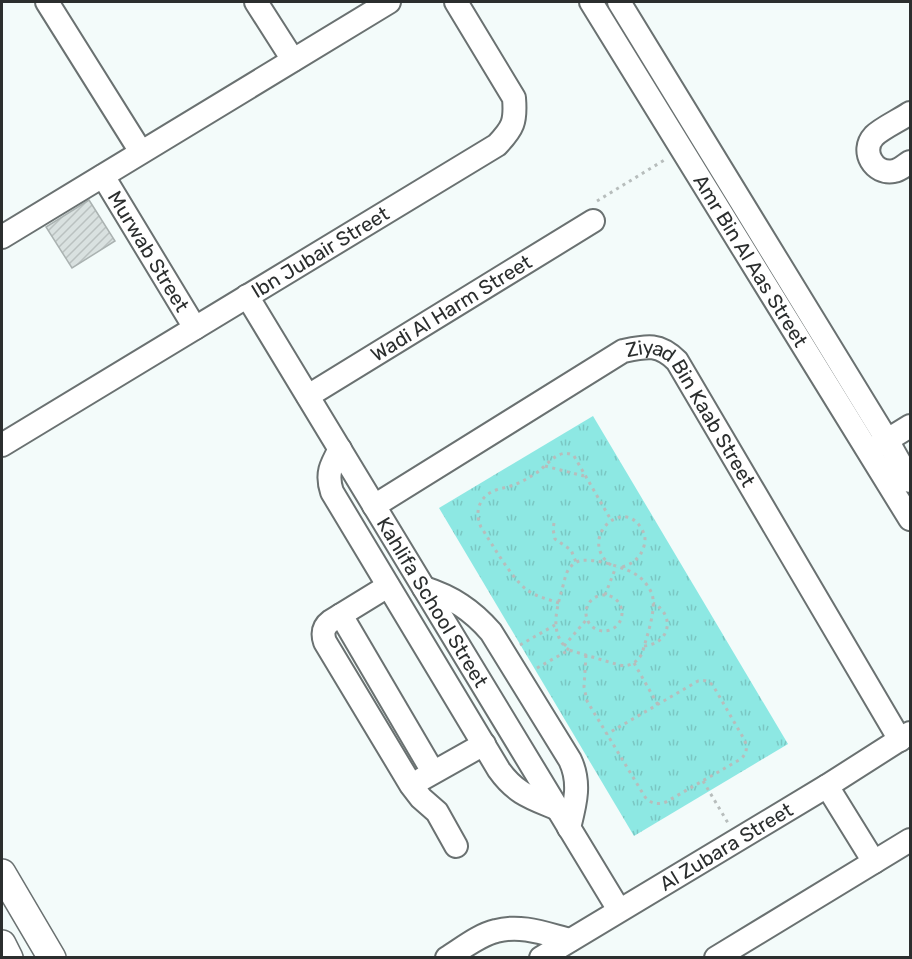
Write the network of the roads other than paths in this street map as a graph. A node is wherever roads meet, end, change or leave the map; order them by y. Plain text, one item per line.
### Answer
1 (47, 2) edge
2 (256, 2) edge
3 (389, 2) edge
4 (456, 2) edge
5 (591, 2) edge
6 (619, 2) edge
7 (292, 60) junction
8 (910, 113) edge
9 (141, 152) junction
10 (910, 162) edge
11 (103, 176) junction
12 (593, 221) road end
13 (2, 237) edge
14 (247, 296) junction
15 (195, 328) junction
16 (308, 396) junction
17 (910, 426) edge
18 (2, 446) edge
19 (878, 446) junction
20 (340, 449) junction
21 (910, 482) edge
22 (374, 506) junction
23 (910, 519) edge
24 (388, 586) junction
25 (424, 588) junction
26 (341, 615) junction
27 (905, 737) edge
28 (484, 744) junction
29 (434, 772) junction
30 (411, 785) junction
31 (827, 786) junction
32 (564, 819) junction
33 (910, 840) edge
34 (456, 846) dead end
35 (874, 862) junction
36 (2, 873) edge
37 (619, 910) junction
38 (570, 940) junction
39 (2, 944) edge
40 (9, 957) edge
41 (52, 957) edge
42 (447, 957) edge
43 (541, 957) edge
44 (716, 957) edge

1 - 9 street
2 - 7 street
3 - 7 street
4 - 14 street, Ibn Jubair Street
5 - 19 street, Amr Bin Al Aas Street
6 - 19 street, Amr Bin Al Aas Street
7 - 9 street
8 - 10 street
9 - 11 street
11 - 13 street
11 - 15 street, Murwab Street
12 - 16 street, Wadi Al Harm Street
14 - 15 street, Ibn Jubair Street
14 - 16 street, Kahlifa School Street
15 - 18 street, Ibn Jubair Street
16 - 20 street, Kahlifa School Street
17 - 19 street
19 - 21 street, Amr Bin Al Aas Street
19 - 23 street, Amr Bin Al Aas Street
20 - 22 street, Kahlifa School Street
20 - 24 street
22 - 25 street, Kahlifa School Street
22 - 27 street, Ziyad Bin Kaab Street
24 - 26 street
24 - 28 street
25 - 32 street, Kahlifa School Street
25 - 32 street
26 - 29 street
26 - 30 street
27 - 31 street, Al Zubara Street
28 - 29 street
28 - 32 street
29 - 30 street
30 - 34 street
31 - 35 street
31 - 37 street, Al Zubara Street
32 - 37 street, Kahlifa School Street
33 - 35 street
35 - 44 street
36 - 41 main road
37 - 38 street, Al Zubara Street
38 - 42 street
38 - 43 street, Al Zubara Street
39 - 40 main road

